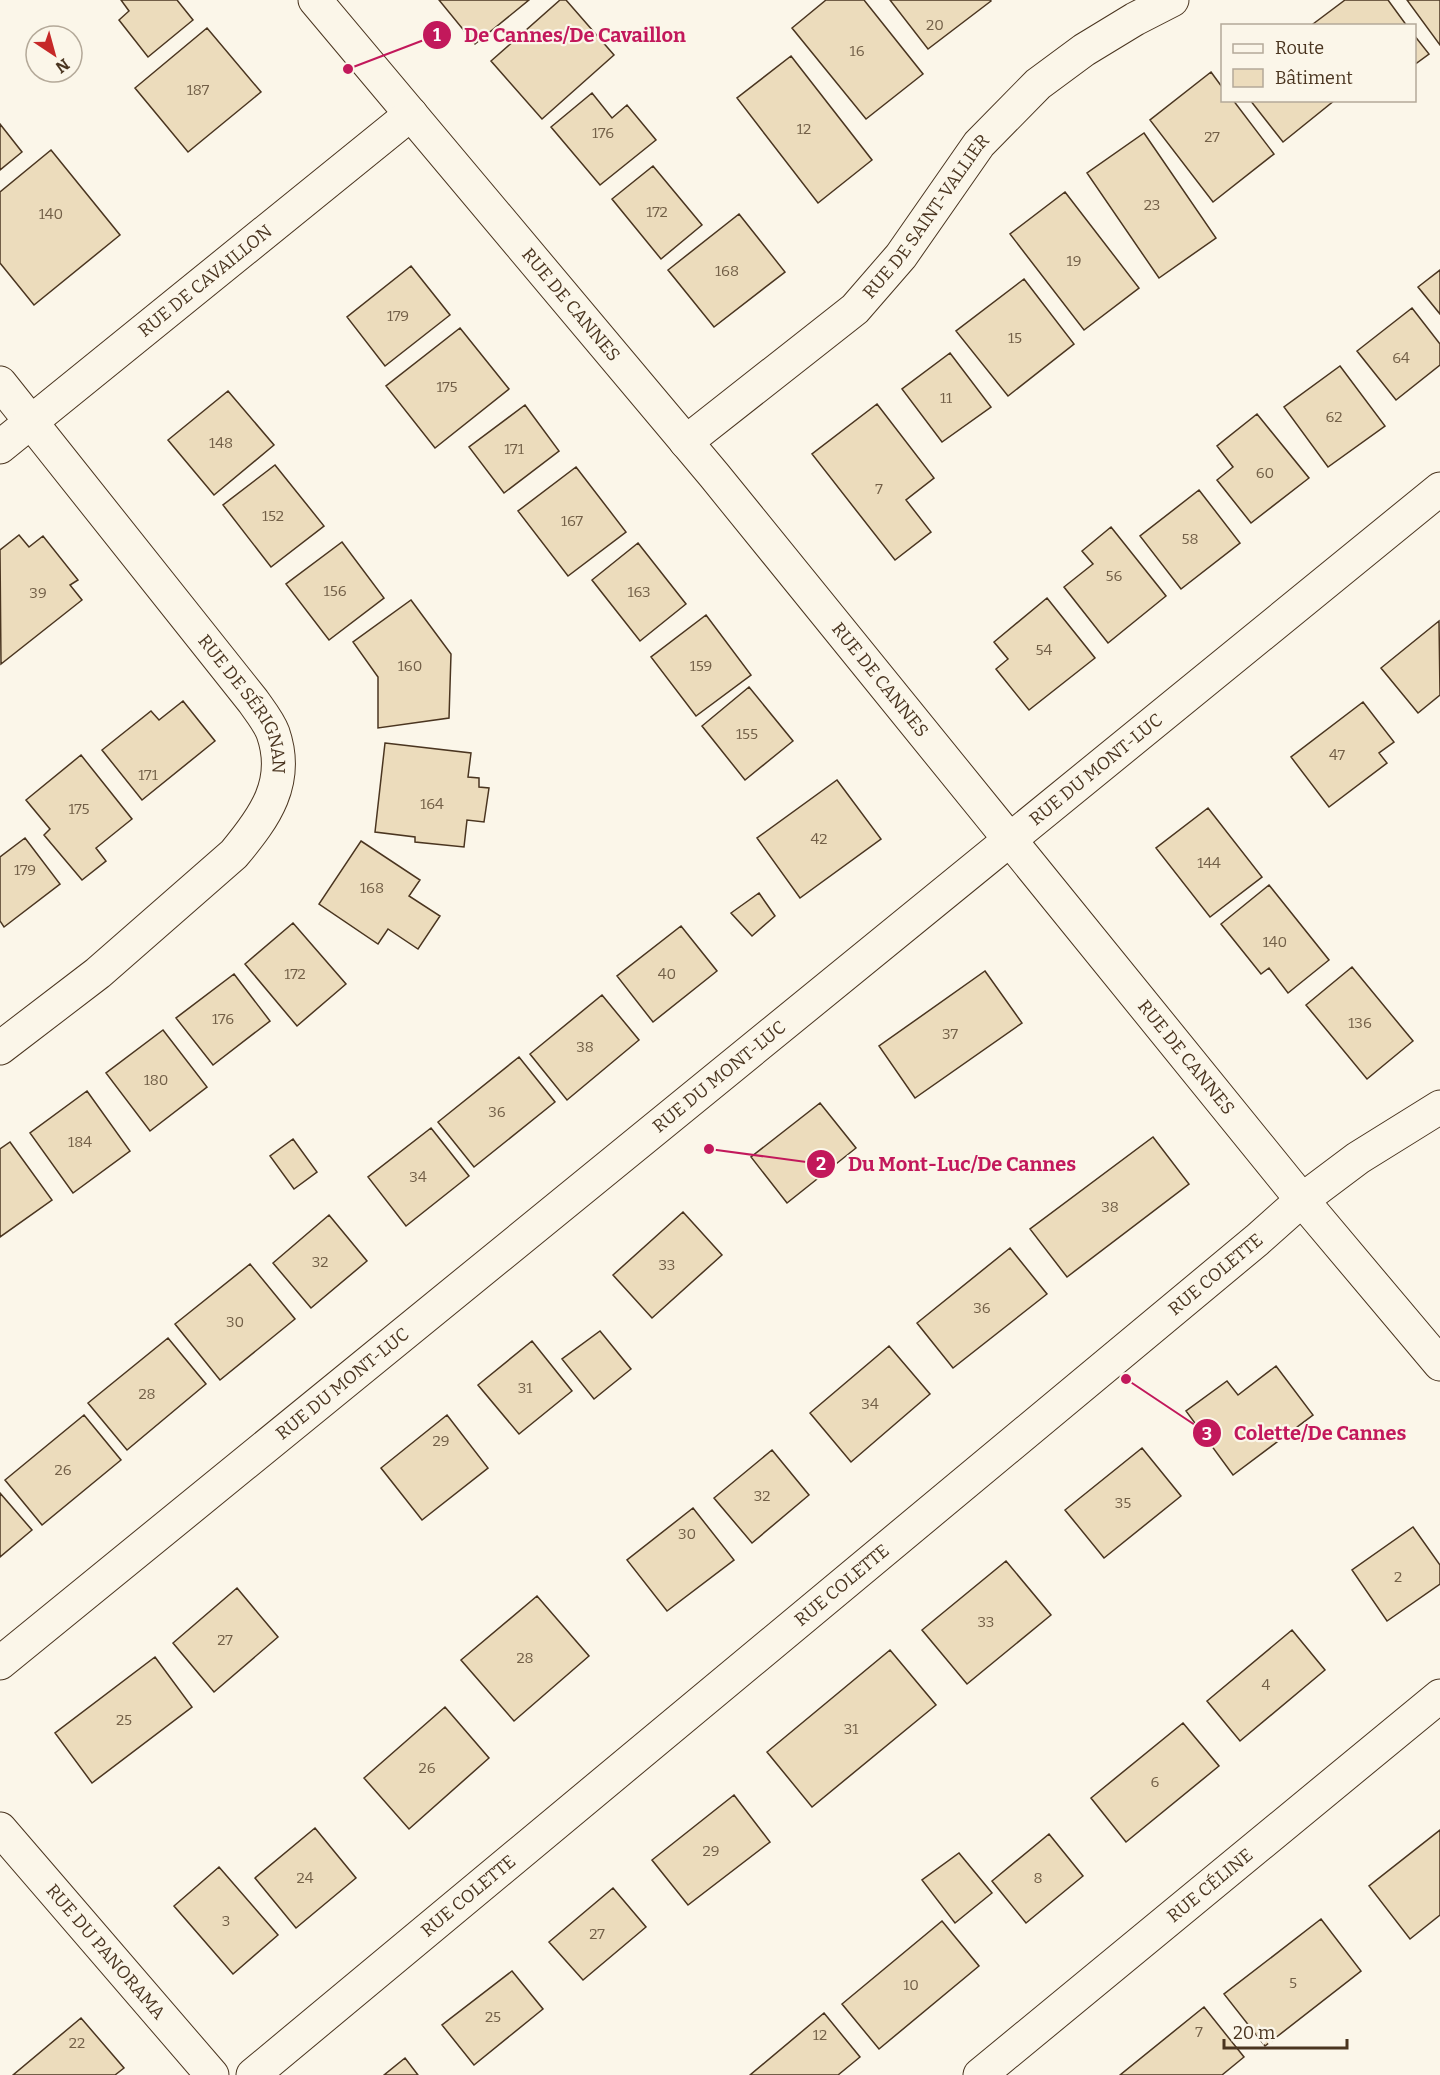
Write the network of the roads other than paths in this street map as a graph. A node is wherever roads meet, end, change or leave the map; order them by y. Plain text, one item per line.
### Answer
1 (315, 0) edge
2 (1172, 0) edge
3 (411, 114) junction
4 (0, 383) edge
5 (31, 421) junction
6 (686, 442) junction
7 (0, 447) edge
8 (1440, 489) edge
9 (1010, 839) junction
10 (0, 1048) edge
11 (1440, 1107) edge
12 (1302, 1200) junction
13 (1440, 1364) edge
14 (0, 1663) edge
15 (1440, 1696) edge
16 (0, 1829) edge
17 (212, 2075) edge
18 (253, 2075) edge
19 (980, 2075) edge

1 - 3 street, RUE DE CANNES
2 - 6 street, RUE DE SAINT-VALLIER
3 - 5 street, RUE DE CAVAILLON
3 - 6 street, RUE DE CANNES
4 - 5 street, RUE DE SÉRIGNAN
5 - 7 street, RUE DE CAVAILLON
5 - 10 street, RUE DE SÉRIGNAN
6 - 9 street, RUE DE CANNES
8 - 9 street, RUE DU MONT-LUC
9 - 12 street, RUE DE CANNES
9 - 14 street, RUE DU MONT-LUC
11 - 12 street, RUE COLETTE
12 - 13 street, RUE DE CANNES
12 - 18 street, RUE COLETTE
15 - 19 street, RUE CÉLINE
16 - 17 street, RUE DU PANORAMA

